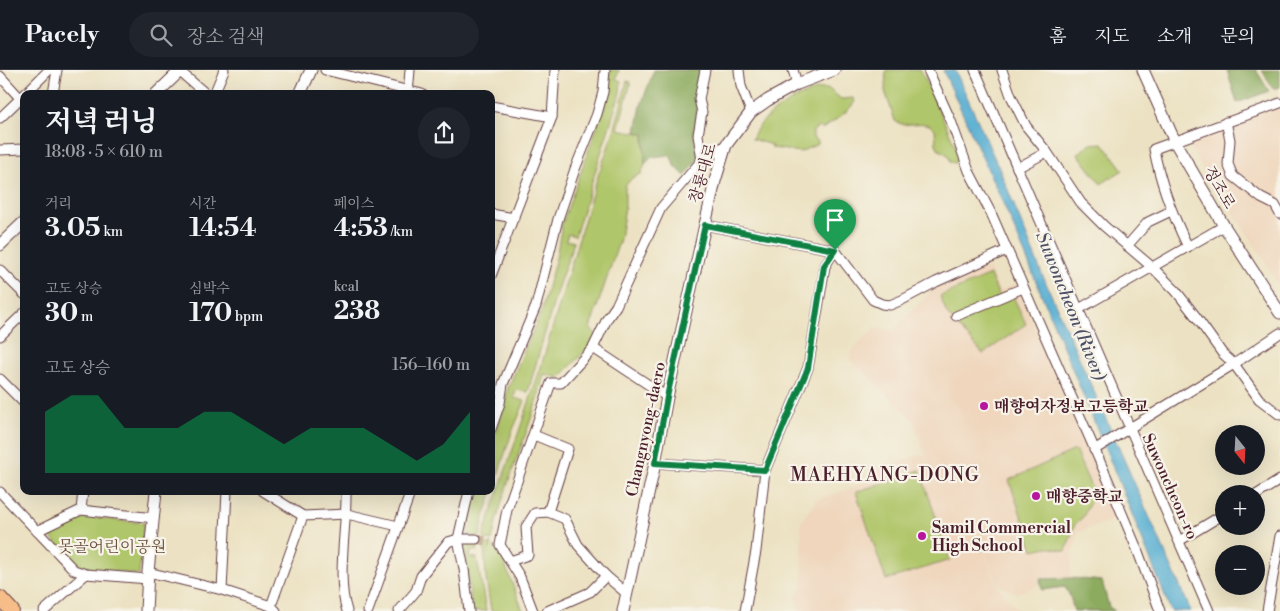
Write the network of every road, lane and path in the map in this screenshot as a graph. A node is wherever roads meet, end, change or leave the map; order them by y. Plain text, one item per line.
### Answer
1 (49, 70) edge
2 (57, 70) edge
3 (179, 70) edge
4 (224, 70) edge
5 (311, 70) edge
6 (325, 70) edge
7 (410, 70) edge
8 (555, 70) edge
9 (605, 70) edge
10 (705, 70) edge
11 (739, 70) edge
12 (793, 70) edge
13 (834, 70) edge
14 (928, 70) edge
15 (975, 70) edge
16 (1002, 70) edge
17 (1142, 70) edge
18 (0, 76) edge
19 (797, 84) junction
20 (29, 90) edge
21 (54, 90) edge
22 (160, 90) edge
23 (202, 90) edge
24 (216, 90) edge
25 (302, 90) edge
26 (400, 90) edge
27 (408, 90) edge
28 (20, 93) edge
29 (20, 99) edge
30 (1280, 103) edge
31 (495, 107) edge
32 (751, 112) junction
33 (0, 117) edge
34 (552, 117) junction
35 (1226, 122) junction
36 (1175, 142) junction
37 (726, 145) junction
38 (20, 148) edge
39 (0, 150) edge
40 (1047, 152) junction
41 (702, 160) junction
42 (1017, 168) junction
43 (1171, 211) junction
44 (1280, 214) edge
45 (495, 215) edge
46 (514, 218) junction
47 (705, 225) junction
48 (20, 226) edge
49 (1224, 226) junction
50 (0, 245) edge
51 (1127, 246) junction
52 (1188, 247) junction
53 (835, 250) junction
54 (1008, 250) junction
55 (495, 266) edge
56 (1152, 267) junction
57 (0, 270) edge
58 (1023, 288) junction
59 (20, 290) edge
60 (1079, 310) junction
61 (1280, 313) edge
62 (956, 316) dead end
63 (20, 317) edge
64 (1280, 333) edge
65 (0, 336) edge
66 (593, 348) junction
67 (1234, 364) junction
68 (0, 379) edge
69 (667, 397) junction
70 (20, 399) edge
71 (1280, 415) edge
72 (495, 417) edge
73 (1126, 430) junction
74 (534, 435) junction
75 (1095, 449) junction
76 (655, 463) junction
77 (765, 470) junction
78 (1280, 480) edge
79 (1265, 489) edge
80 (0, 492) edge
81 (83, 495) edge
82 (156, 495) edge
83 (227, 495) edge
84 (270, 495) edge
85 (346, 495) edge
86 (410, 495) edge
87 (468, 495) edge
88 (81, 510) junction
89 (548, 512) junction
90 (347, 514) junction
91 (304, 516) junction
92 (154, 518) junction
93 (1215, 519) edge
94 (398, 526) junction
95 (37, 531) junction
96 (1280, 536) edge
97 (458, 539) junction
98 (476, 539) tunnel mouth
99 (1179, 540) junction
100 (490, 542) tunnel mouth
101 (500, 544) junction
102 (510, 561) junction
103 (86, 574) junction
104 (148, 575) junction
105 (606, 576) junction
106 (222, 590) junction
107 (626, 593) junction
108 (0, 598) edge
109 (273, 609) edge
110 (12, 611) edge
111 (44, 611) edge
112 (146, 611) edge
113 (347, 611) edge
114 (368, 611) edge
115 (399, 611) edge
116 (469, 611) edge
117 (533, 611) edge
118 (547, 611) edge
119 (623, 611) edge
120 (745, 611) edge
121 (1160, 611) edge
122 (1209, 611) edge
123 (1267, 611) edge

1 - 20 street
2 - 21 street
3 - 22 street
3 - 23 street
4 - 24 street
5 - 25 street
6 - 26 street
7 - 27 street
8 - 34 street
9 - 72 street
10 - 41 street
11 - 32 street
12 - 19 street
13 - 19 street, 창룡대로
14 - 54 street
15 - 42 street, Suwoncheon-ro
16 - 40 street
17 - 36 street, 정조로
18 - 28 street
19 - 32 street, 창룡대로
29 - 33 street
30 - 35 street
31 - 34 street
32 - 37 street, 창룡대로
34 - 46 street
35 - 36 street
35 - 44 street
36 - 43 street
36 - 49 street, 정조로
37 - 41 street
37 - 47 street, 창룡대로
38 - 39 street
40 - 42 street
40 - 51 street
41 - 66 street
42 - 60 street, Suwoncheon-ro
43 - 51 street
43 - 52 street
45 - 46 street
46 - 55 street
47 - 53 street
47 - 69 street, Changnyong-daero
48 - 50 street
49 - 52 street
49 - 61 street, 정조로
51 - 56 street
52 - 56 street
53 - 54 street
53 - 77 street
54 - 58 street
56 - 60 street
56 - 67 street
57 - 59 street
58 - 62 street
58 - 75 street
60 - 73 street, Suwoncheon-ro
63 - 65 street
64 - 67 street
66 - 69 street
66 - 74 street
67 - 71 street
67 - 73 street
68 - 70 street
69 - 76 street, Changnyong-daero
73 - 75 street
73 - 99 street, Suwoncheon-ro
74 - 89 street
74 - 101 street
75 - 121 street
76 - 77 street
76 - 107 street, Changnyong-daero
77 - 120 street
78 - 79 street
80 - 95 street
81 - 88 street
82 - 92 street
83 - 106 street
84 - 91 street
85 - 90 street
86 - 94 street
87 - 97 street
88 - 92 street
88 - 95 street
89 - 102 street
89 - 105 street
90 - 91 street
90 - 94 street
90 - 113 street
91 - 109 street
92 - 104 street
93 - 99 street
94 - 114 street
95 - 103 street
96 - 123 street
97 - 98 street
97 - 115 street
97 - 116 street
99 - 122 street, Suwoncheon-ro
100 - 101 street
101 - 102 street
102 - 117 street
103 - 104 street
103 - 111 street
104 - 106 street
104 - 112 street
105 - 107 street
105 - 118 street
106 - 109 street
107 - 119 street, Changnyong-daero
108 - 110 main road

